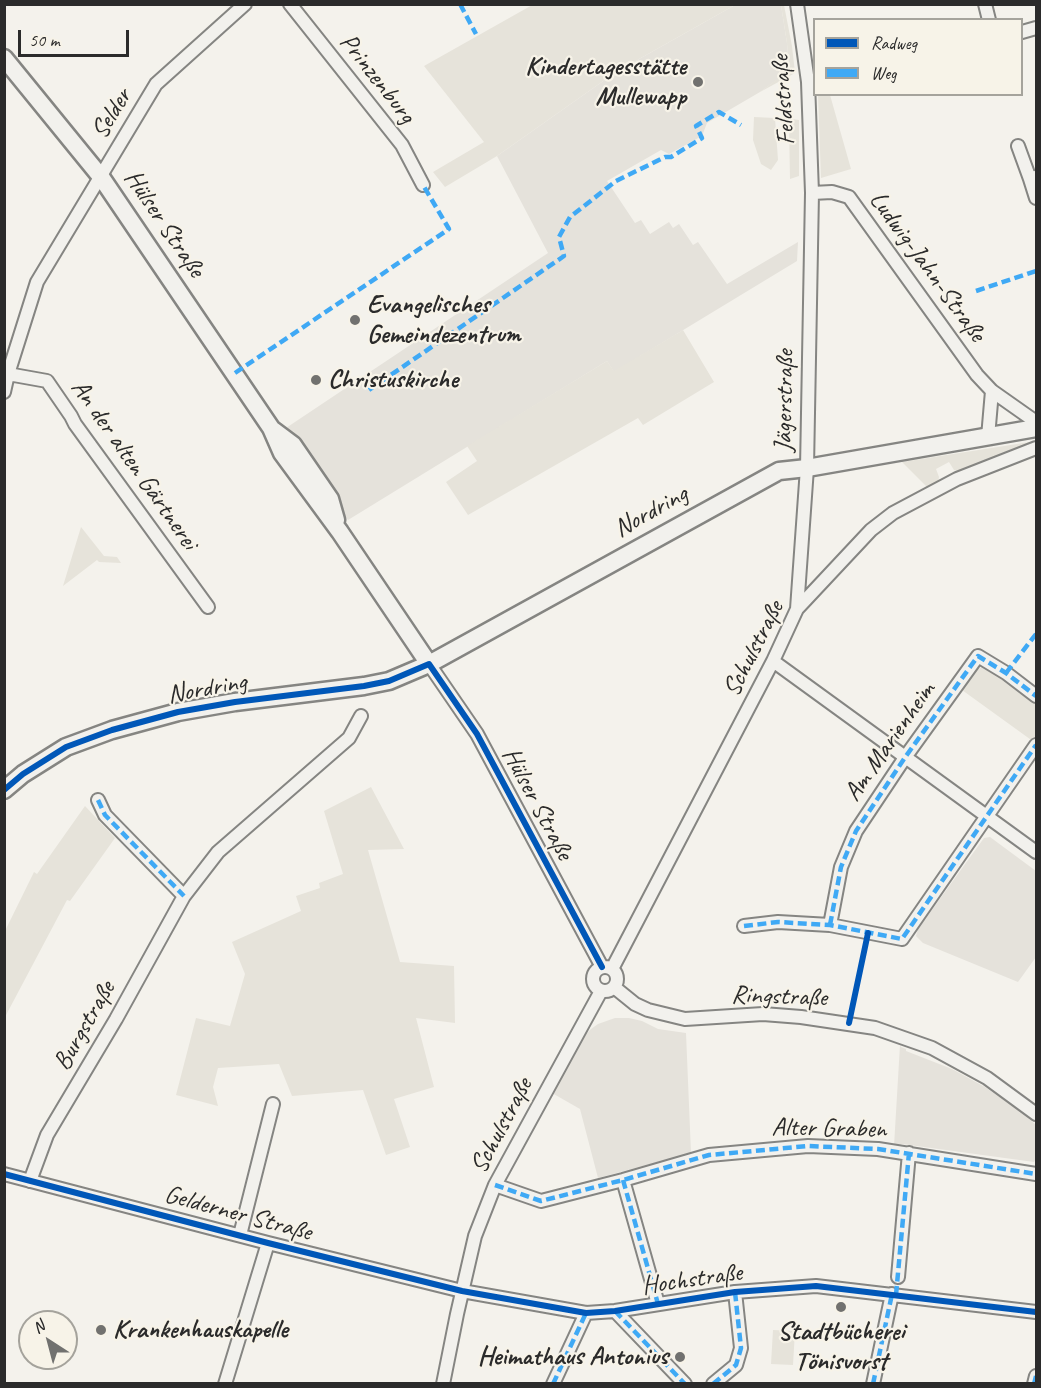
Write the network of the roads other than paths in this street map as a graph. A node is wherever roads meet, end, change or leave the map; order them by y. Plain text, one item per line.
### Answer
1 (245, 4) edge
2 (290, 4) edge
3 (797, 4) edge
4 (4, 58) edge
5 (1018, 146) dead end
6 (101, 177) junction
7 (1033, 178) edge
8 (423, 185) dead end
9 (812, 193) junction
10 (1036, 198) edge
11 (8, 374) junction
12 (4, 392) edge
13 (992, 392) junction
14 (1036, 422) edge
15 (1036, 428) edge
16 (988, 436) junction
17 (1036, 448) edge
18 (807, 468) junction
19 (208, 607) dead end
20 (797, 609) junction
21 (773, 661) junction
22 (429, 664) junction
23 (1036, 696) edge
24 (361, 716) dead end
25 (1036, 745) edge
26 (906, 756) junction
27 (4, 790) edge
28 (98, 800) dead end
29 (987, 816) junction
30 (1036, 852) edge
31 (184, 896) junction
32 (830, 925) junction
33 (744, 926) dead end
34 (607, 968) junction
35 (607, 989) junction
36 (273, 1104) dead end
37 (1036, 1114) edge
38 (909, 1153) junction
39 (4, 1174) edge
40 (1036, 1174) edge
41 (30, 1180) junction
42 (623, 1180) junction
43 (495, 1185) junction
44 (240, 1235) junction
45 (268, 1243) junction
46 (896, 1287) junction
47 (462, 1291) junction
48 (735, 1292) junction
49 (658, 1304) junction
50 (615, 1311) junction
51 (1036, 1312) edge
52 (586, 1313) junction
53 (1036, 1376) edge
54 (225, 1383) edge
55 (444, 1383) edge
56 (553, 1383) edge
57 (685, 1383) edge
58 (713, 1383) edge
59 (873, 1383) edge
60 (1034, 1383) edge

1 - 6 street, Selder
2 - 8 street, Prinzenburg
3 - 9 street, Feldstraße
4 - 6 main road, Hülser Straße
5 - 7 street
6 - 11 street, Selder
6 - 22 main road, Hülser Straße
7 - 10 street
9 - 13 street, Ludwig-Jahn-Straße
9 - 18 street, Jägerstraße
11 - 12 street, Selder
11 - 19 street, An der alten Gärtnerei
13 - 14 street, Ludwig-Jahn-Straße
13 - 16 street
15 - 16 main road, Nordring
16 - 18 main road, Nordring
17 - 20 street, Schulstraße
18 - 20 street, Jägerstraße
18 - 22 main road, Nordring
20 - 21 street, Schulstraße
21 - 26 street
21 - 34 street, Schulstraße
22 - 27 main road, Nordring
22 - 34 street, Hülser Straße
23 - 26 street, Am Marienheim
24 - 31 street, Burgstraße
25 - 29 street
26 - 29 street
26 - 32 street, Am Marienheim
28 - 31 street
29 - 30 street
29 - 32 street
31 - 41 street, Burgstraße
32 - 33 street
34 - 35 street
34 - 35 street
35 - 37 street, Ringstraße
35 - 43 street, Schulstraße
36 - 44 street
38 - 40 street, Alter Graben
38 - 42 street, Alter Graben
38 - 46 street
39 - 41 street, Gelderner Straße
41 - 44 street, Gelderner Straße
42 - 43 street, Alter Graben
42 - 49 street
43 - 47 street, Schulstraße
44 - 45 street, Gelderner Straße
45 - 47 street, Gelderner Straße
45 - 54 street
46 - 48 street, Hochstraße
46 - 51 street, Hochstraße
46 - 59 street
47 - 52 street, Hochstraße
47 - 55 street, Schulstraße
48 - 49 street, Hochstraße
48 - 58 street
49 - 50 street, Hochstraße
50 - 52 street, Hochstraße
50 - 57 street
52 - 56 street
53 - 60 street

